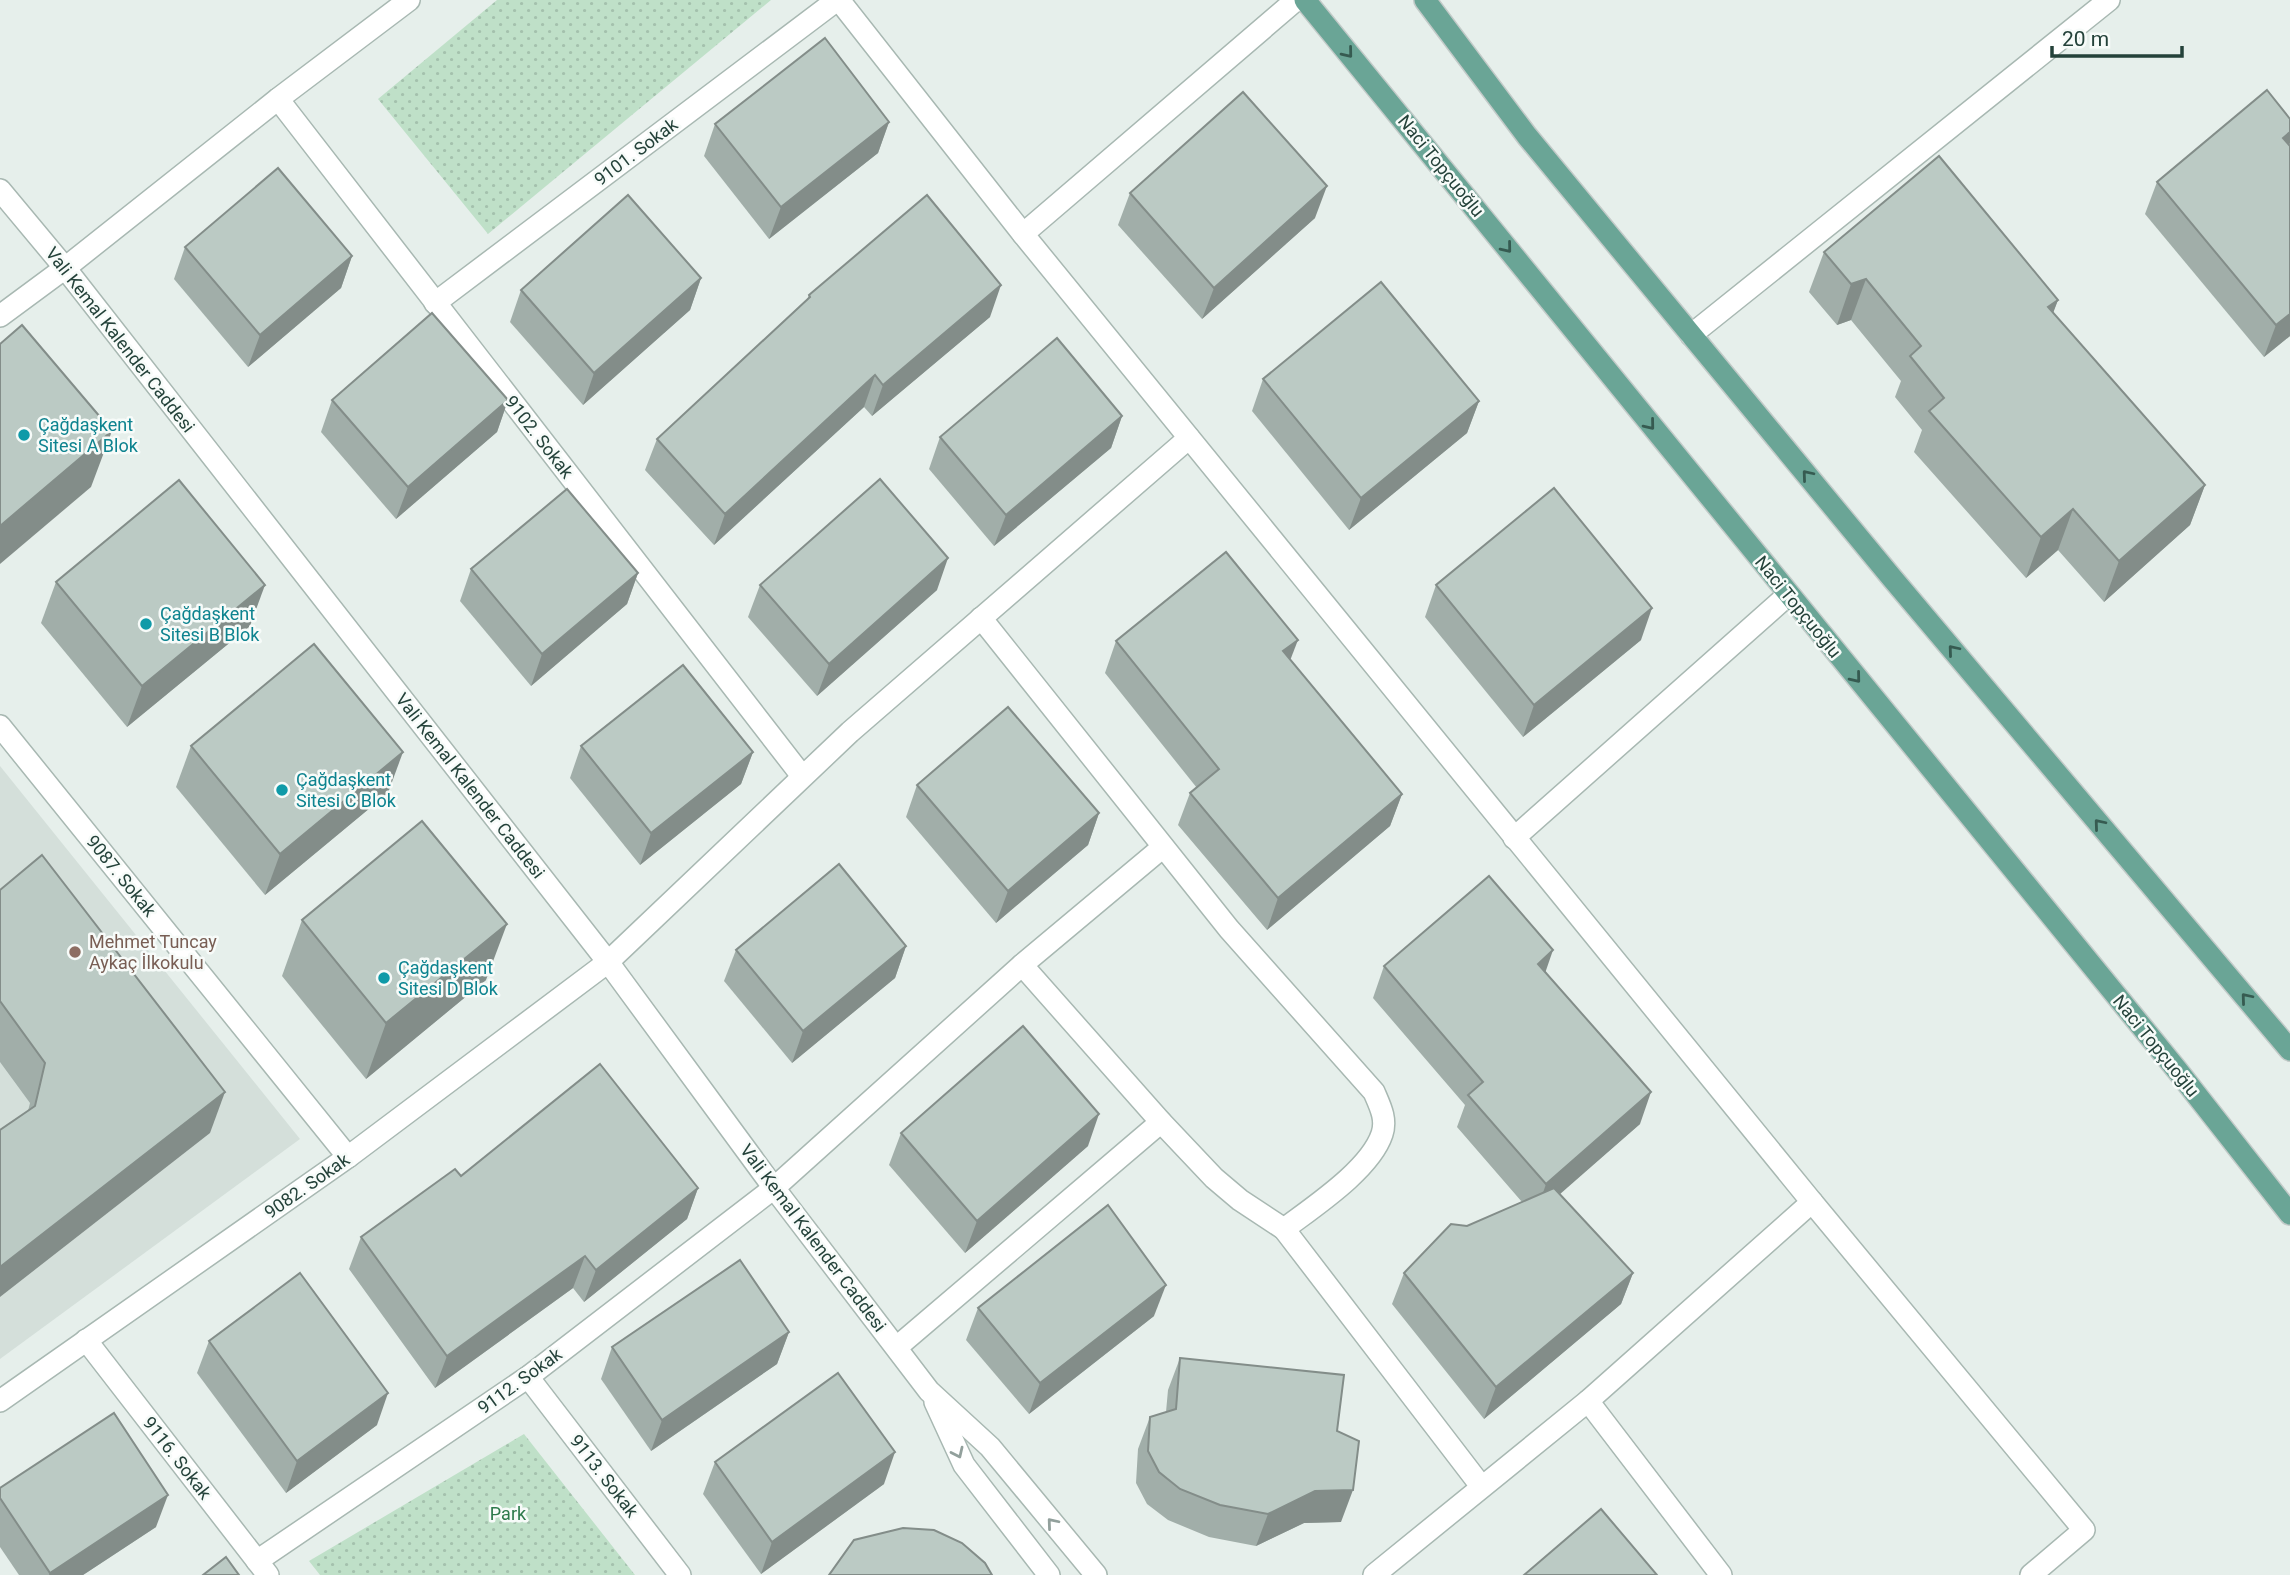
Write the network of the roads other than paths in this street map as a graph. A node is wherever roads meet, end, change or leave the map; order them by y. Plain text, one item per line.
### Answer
1 (409, 0) edge
2 (838, 0) edge
3 (1296, 0) edge
4 (1305, 0) edge
5 (1425, 0) edge
6 (2109, 0) edge
7 (278, 99) junction
8 (0, 190) edge
9 (1023, 234) junction
10 (65, 268) junction
11 (435, 303) junction
12 (0, 316) edge
13 (1691, 335) junction
14 (1189, 438) junction
15 (1788, 595) junction
16 (981, 618) junction
17 (0, 726) edge
18 (802, 776) junction
19 (1514, 838) junction
20 (1163, 847) junction
21 (608, 962) junction
22 (1022, 965) junction
23 (2290, 1050) edge
24 (1161, 1122) junction
25 (348, 1157) junction
26 (774, 1188) junction
27 (1812, 1202) junction
28 (2290, 1214) edge
29 (1283, 1229) junction
30 (86, 1340) junction
31 (897, 1347) junction
32 (528, 1377) junction
33 (929, 1391) junction
34 (0, 1401) edge
35 (1588, 1401) junction
36 (1481, 1486) junction
37 (263, 1568) edge
38 (1720, 1574) edge
39 (680, 1575) edge
40 (1049, 1575) edge
41 (1096, 1575) edge
42 (1374, 1575) edge
43 (2031, 1575) edge

1 - 7 street
2 - 9 street
2 - 11 street, 9101. Sokak
3 - 9 street
4 -> 15 main road, Naci Topçuoğlu
5 - 13 main road
6 - 13 street
7 - 10 street
7 - 11 street, 9102. Sokak
8 - 10 street, Vali Kemal Kalender Caddesi
9 - 14 street
10 - 12 street
10 - 21 street, Vali Kemal Kalender Caddesi
11 - 18 street, 9102. Sokak
23 -> 13 main road
14 - 16 street, 9082. Sokak
14 - 19 street
15 - 19 street
15 -> 28 main road, Naci Topçuoğlu
16 - 18 street, 9082. Sokak
16 - 20 street
17 - 25 street, 9087. Sokak
18 - 21 street, 9082. Sokak
19 - 27 street
20 - 22 street, 9112. Sokak
20 - 29 street
21 - 25 street, 9082. Sokak
21 - 26 street, Vali Kemal Kalender Caddesi
22 - 24 street
22 - 26 street, 9112. Sokak
24 - 29 street
24 - 31 street
25 - 30 street, 9082. Sokak
26 - 31 street, Vali Kemal Kalender Caddesi
26 - 32 street, 9112. Sokak
27 - 35 street
27 - 43 street
29 - 36 street
30 - 34 street, 9082. Sokak
30 - 37 street, 9116. Sokak
31 - 33 street, Vali Kemal Kalender Caddesi
32 - 37 street, 9112. Sokak
32 - 39 street, 9113. Sokak
33 -> 40 street, Vali Kemal Kalender Caddesi
41 -> 33 street, Vali Kemal Kalender Caddesi
35 - 36 street
35 - 38 street
36 - 42 street

